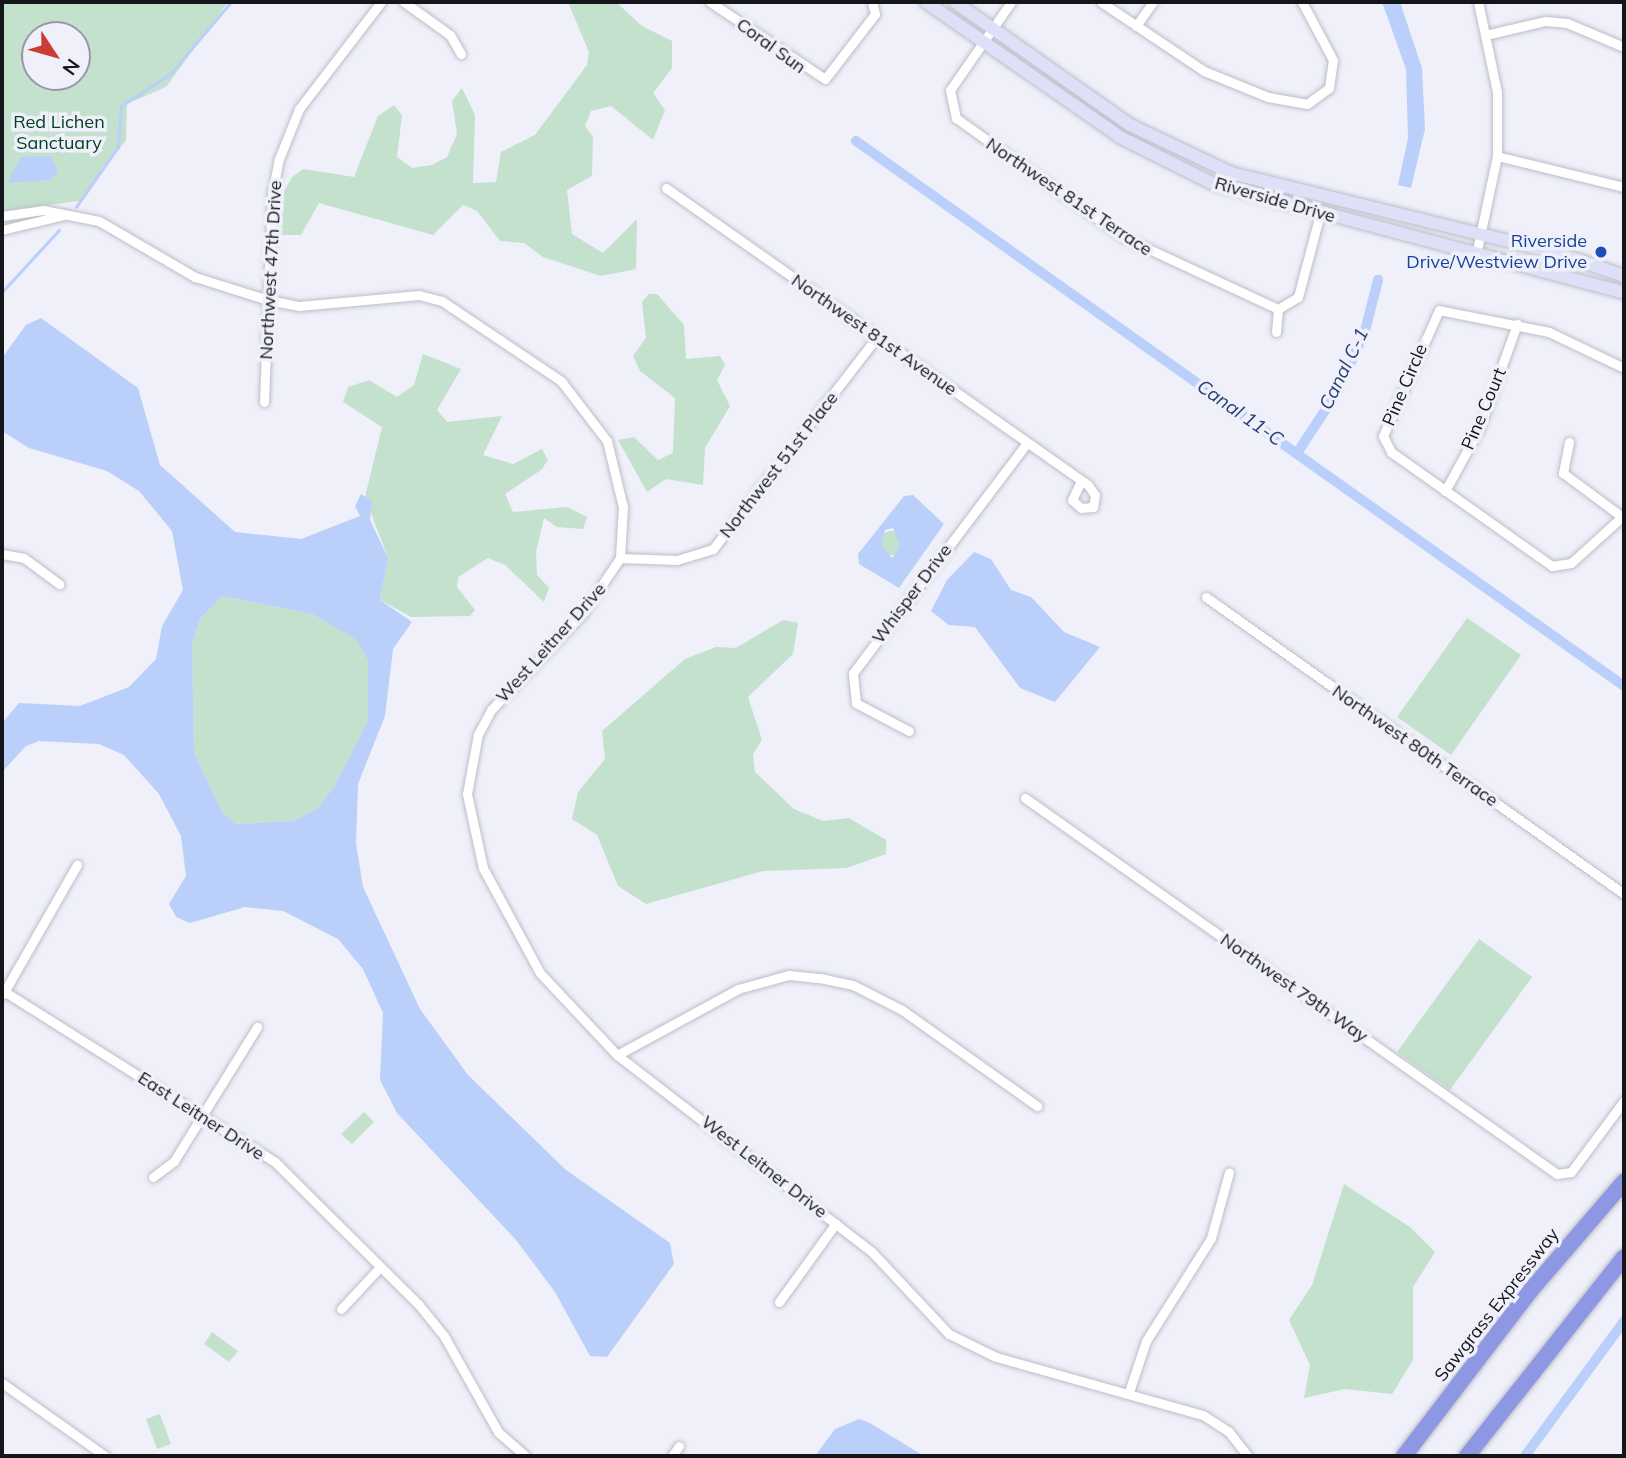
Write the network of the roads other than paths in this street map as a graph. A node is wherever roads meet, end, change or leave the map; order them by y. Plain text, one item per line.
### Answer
1 (381, 2) edge
2 (404, 2) edge
3 (710, 2) edge
4 (872, 2) edge
5 (926, 2) edge
6 (956, 2) edge
7 (1011, 2) edge
8 (1101, 2) edge
9 (1153, 2) edge
10 (1302, 2) edge
11 (1478, 2) edge
12 (1136, 26) junction
13 (992, 28) junction
14 (1490, 34) junction
15 (983, 41) junction
16 (1624, 47) edge
17 (461, 54) dead end
18 (1497, 156) junction
19 (1624, 187) edge
20 (666, 188) dead end
21 (1320, 214) junction
22 (65, 215) junction
23 (2, 216) edge
24 (2, 230) edge
25 (1480, 233) junction
26 (1477, 250) junction
27 (1624, 276) edge
28 (1624, 293) edge
29 (268, 300) junction
30 (1278, 309) junction
31 (1517, 324) junction
32 (1276, 332) dead end
33 (877, 337) junction
34 (1624, 368) edge
35 (264, 402) dead end
36 (1569, 442) dead end
37 (1027, 443) junction
38 (1080, 483) dead end
39 (1445, 492) junction
40 (1623, 516) edge
41 (2, 554) edge
42 (620, 558) junction
43 (59, 584) dead end
44 (1206, 597) dead end
45 (909, 731) dead end
46 (1025, 798) dead end
47 (77, 865) dead end
48 (1624, 894) edge
49 (3, 992) edge
50 (257, 1027) dead end
51 (617, 1055) junction
52 (1624, 1101) edge
53 (1037, 1106) dead end
54 (202, 1115) junction
55 (1229, 1172) dead end
56 (153, 1177) dead end
57 (1624, 1182) edge
58 (836, 1223) junction
59 (1624, 1257) edge
60 (380, 1267) junction
61 (779, 1302) dead end
62 (341, 1309) dead end
63 (2, 1383) edge
64 (1129, 1392) junction
65 (679, 1446) dead end
66 (105, 1456) edge
67 (526, 1456) edge
68 (672, 1456) edge
69 (1248, 1456) edge
70 (1404, 1456) edge
71 (1467, 1456) edge

1 - 29 street, Northwest 47th Drive
2 - 17 street
3 - 4 street, Coral Sun
5 - 15 street, Riverside Drive
6 - 13 street, Riverside Drive
7 - 13 street
8 - 12 street
9 - 12 street
10 - 12 street
11 - 14 street
13 - 15 street
13 - 25 street, Riverside Drive
14 - 16 street
14 - 18 street
15 - 21 street, Riverside Drive
15 - 30 street, Northwest 81st Terrace
18 - 19 street
18 - 25 street
20 - 33 street, Northwest 81st Avenue
21 - 26 street, Riverside Drive
21 - 30 street
22 - 23 street
22 - 24 street
22 - 29 street
25 - 26 street
25 - 27 street, Riverside Drive
26 - 28 street, Riverside Drive
29 - 35 street, Northwest 47th Drive
29 - 42 street
30 - 32 street
31 - 34 street, Pine Circle
31 - 39 street, Pine Court
31 - 39 street, Pine Circle
33 - 37 street, Northwest 81st Avenue
33 - 42 street, Northwest 51st Place
36 - 40 street
37 - 38 street, Northwest 81st Avenue
37 - 45 street, Whisper Drive
39 - 40 street, Pine Circle
41 - 43 street
42 - 51 street, West Leitner Drive
44 - 48 street, Northwest 80th Terrace
46 - 52 street, Northwest 79th Way
47 - 49 street
49 - 54 street, East Leitner Drive
50 - 54 street
51 - 53 street
51 - 58 street, West Leitner Drive
54 - 56 street
54 - 60 street, East Leitner Drive
55 - 64 street
57 - 70 highway, Sawgrass Expressway
58 - 61 street, West Leitner Drive
58 - 64 street, West Leitner Drive
59 - 71 highway
60 - 62 street
60 - 67 street, East Leitner Drive
63 - 66 street
64 - 69 street, West Leitner Drive
65 - 68 street

